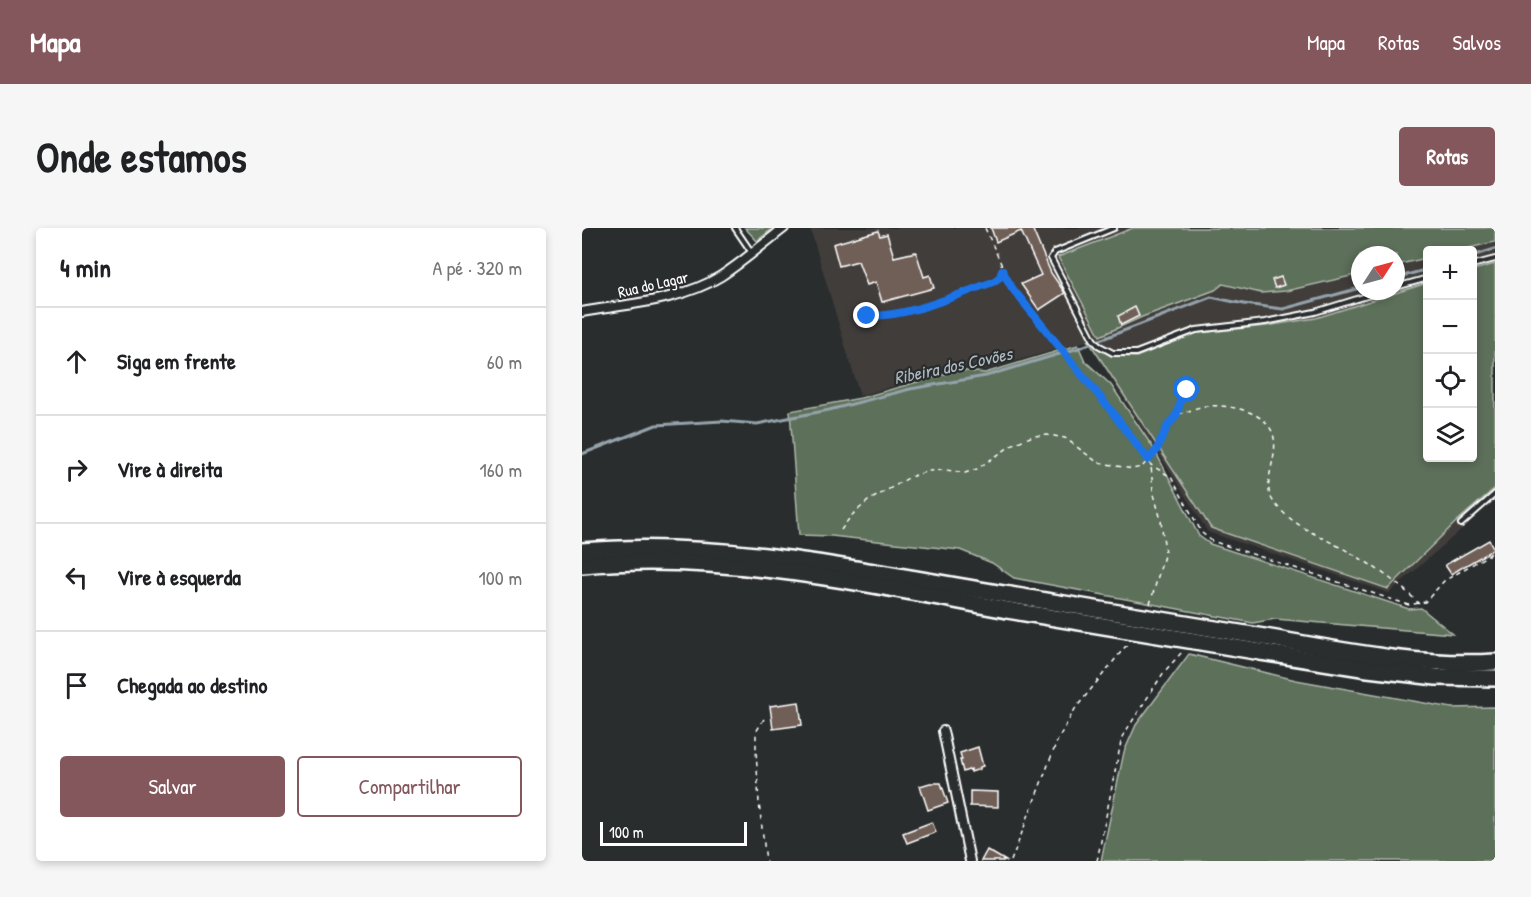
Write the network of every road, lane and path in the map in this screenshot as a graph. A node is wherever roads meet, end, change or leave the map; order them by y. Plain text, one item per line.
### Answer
1 (735, 228) edge
2 (784, 228) edge
3 (985, 228) edge
4 (1114, 228) edge
5 (752, 254) junction
6 (1495, 259) edge
7 (1477, 264) edge
8 (1002, 270) junction
9 (1423, 279) edge
10 (1405, 284) edge
11 (1354, 300) edge
12 (582, 312) edge
13 (867, 316) dead end
14 (1187, 390) dead end
15 (1177, 414) junction
16 (1148, 460) junction
17 (1151, 465) junction
18 (1495, 494) edge
19 (1461, 524) dead end
20 (842, 530) dead end
21 (582, 551) edge
22 (1495, 551) edge
23 (582, 565) edge
24 (1008, 602) junction
25 (1420, 605) junction
26 (1149, 607) dead end
27 (1132, 644) dead end
28 (1262, 644) junction
29 (1183, 652) dead end
30 (1495, 662) edge
31 (1495, 678) edge
32 (764, 719) dead end
33 (943, 731) dead end
34 (766, 861) edge
35 (970, 861) edge
36 (1011, 861) edge
37 (1097, 861) edge

1 - 5 lane
2 - 5 street, Rua do Lagar
3 - 8 path
4 - 11 lane
5 - 12 street, Rua do Lagar
6 - 7 lane
8 - 13 path
8 - 16 path
9 - 10 lane
14 - 15 path
15 - 16 path
15 - 25 path
16 - 17 path
16 - 20 path
17 - 25 path
17 - 26 path
18 - 19 lane
21 - 24 highway
22 - 25 path
23 - 24 highway
24 - 28 highway, bridge
27 - 36 path
28 - 30 highway
28 - 31 highway
29 - 37 path
32 - 34 path
33 - 35 street

